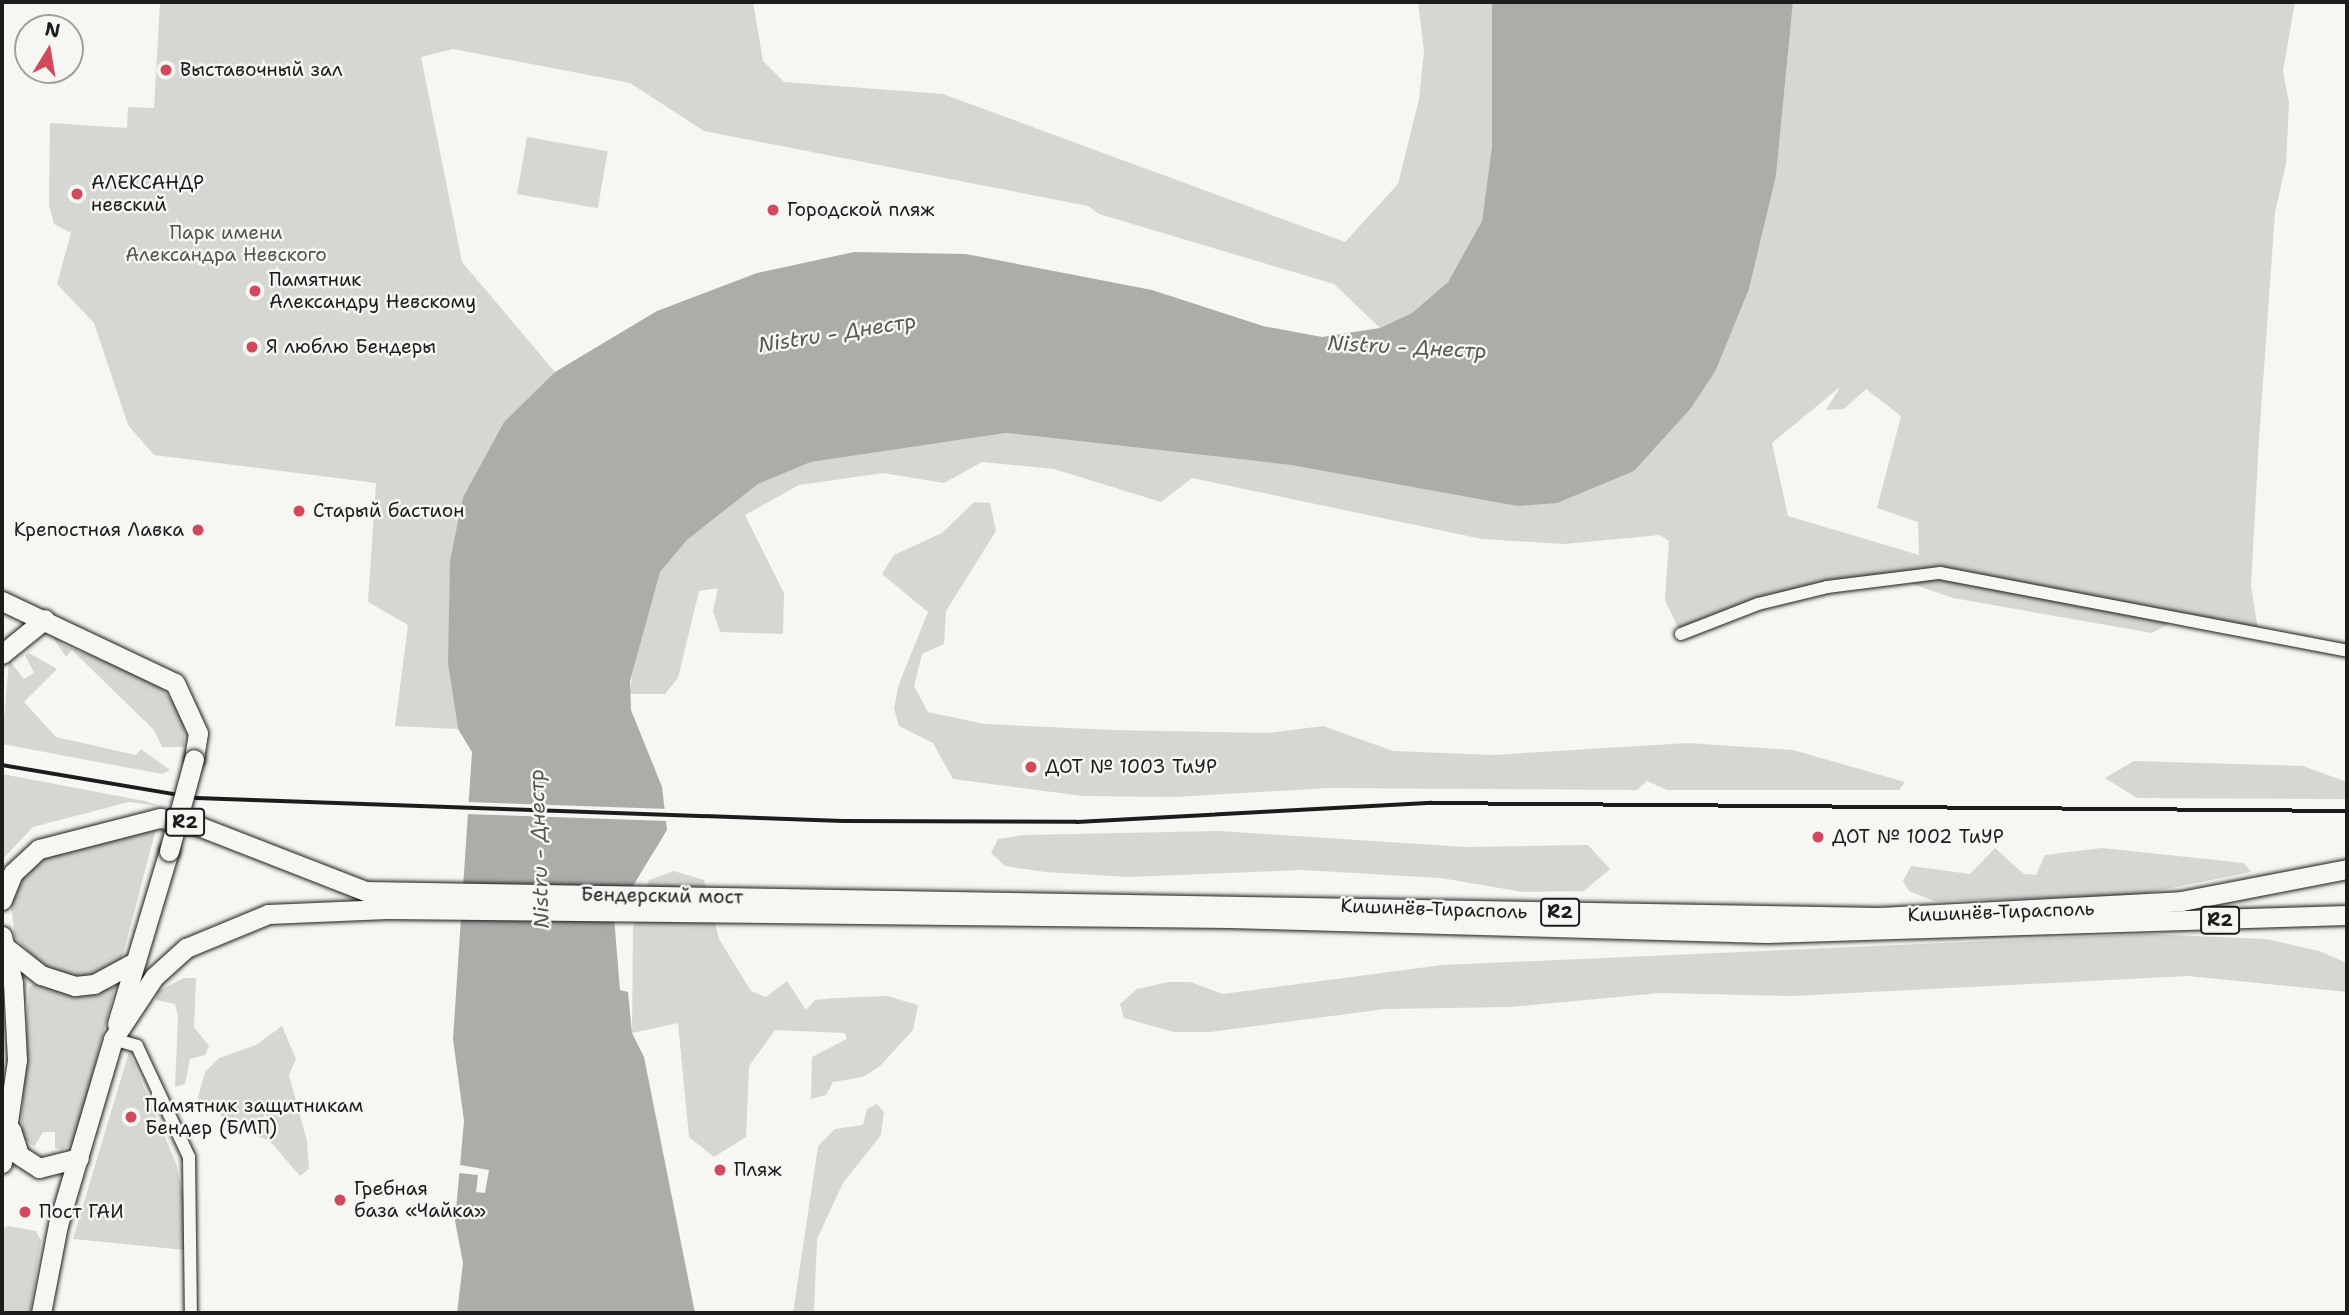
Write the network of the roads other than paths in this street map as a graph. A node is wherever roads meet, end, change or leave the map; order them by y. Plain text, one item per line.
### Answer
1 (2, 601) edge
2 (45, 619) junction
3 (1681, 635) dead end
4 (2347, 651) edge
5 (2, 654) edge
6 (2347, 869) edge
7 (2235, 890) junction
8 (2197, 898) junction
9 (2, 900) edge
10 (387, 900) junction
11 (769, 907) junction
12 (2347, 915) edge
13 (2236, 920) junction
14 (2198, 921) junction
15 (3, 941) edge
16 (133, 963) junction
17 (113, 1038) junction
18 (10, 1125) junction
19 (79, 1158) junction
20 (2, 1163) edge
21 (41, 1313) edge
22 (191, 1313) edge

1 - 2 main road, R2
2 - 5 main road
2 - 16 main road, R2, bridge
3 - 4 street
6 - 7 main road, Кишинёв-Тирасполь / R2
7 - 8 main road, Кишинёв-Тирасполь / R2
7 - 13 main road
8 - 11 main road, Кишинёв-Тирасполь / R2
8 - 14 main road
9 - 10 main road, R2
10 - 11 main road, Бендерский мост / R2
10 - 17 main road, R2
11 - 14 main road, Кишинёв-Тирасполь / R2
12 - 13 main road, Кишинёв-Тирасполь / R2
13 - 14 main road, Кишинёв-Тирасполь / R2
15 - 16 main road
15 - 18 main road
16 - 17 main road, R2
17 - 19 main road, R2
17 - 22 street
18 - 19 main road
18 - 20 main road
19 - 21 main road

